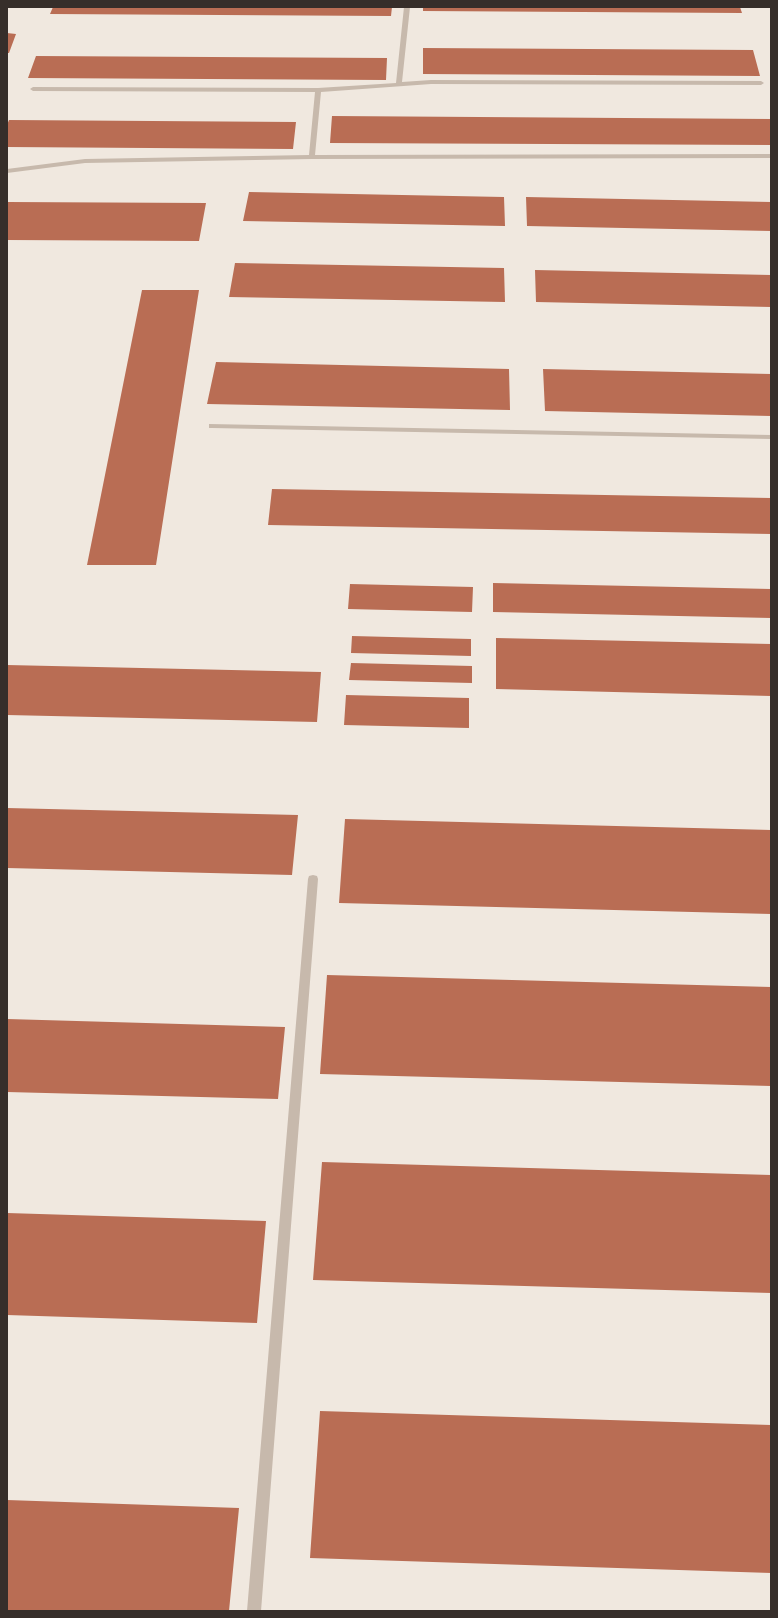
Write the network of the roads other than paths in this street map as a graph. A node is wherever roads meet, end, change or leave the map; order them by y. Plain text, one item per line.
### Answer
1 (408, 7) edge
2 (400, 84) junction
3 (761, 84) dead end
4 (33, 89) dead end
5 (318, 90) junction
6 (771, 156) edge
7 (312, 157) junction
8 (7, 171) edge
9 (212, 426) dead end
10 (771, 437) edge
11 (313, 879) dead end
12 (254, 1611) edge

1 - 2 lane
2 - 3 lane
2 - 5 lane
4 - 5 lane
5 - 7 lane
6 - 7 lane
7 - 8 lane
9 - 10 lane
11 - 12 lane

